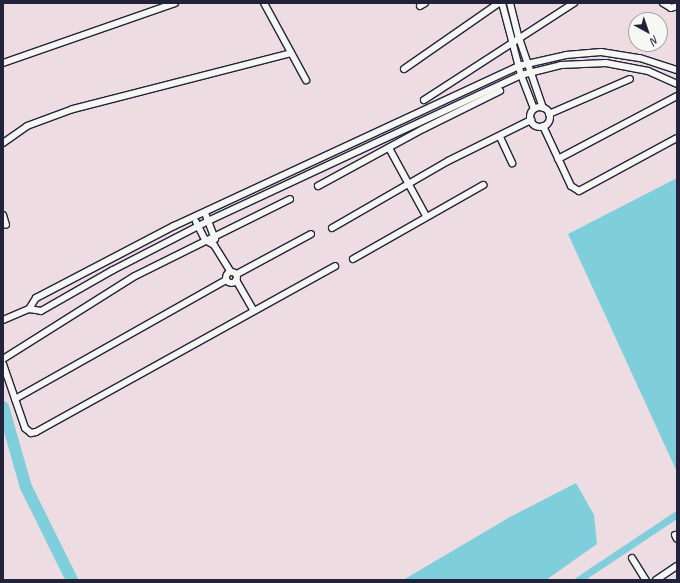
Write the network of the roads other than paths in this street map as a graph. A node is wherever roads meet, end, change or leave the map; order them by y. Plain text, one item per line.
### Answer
1 (175, 3) edge
2 (264, 3) edge
3 (501, 3) edge
4 (510, 3) edge
5 (574, 3) edge
6 (663, 3) edge
7 (677, 6) edge
8 (519, 38) junction
9 (512, 42) junction
10 (291, 53) junction
11 (626, 55) junction
12 (3, 62) edge
13 (528, 62) junction
14 (518, 66) junction
15 (626, 66) junction
16 (404, 69) dead end
17 (677, 70) edge
18 (530, 72) junction
19 (520, 75) junction
20 (630, 79) dead end
21 (306, 80) dead end
22 (677, 84) edge
23 (500, 91) dead end
24 (677, 96) edge
25 (424, 100) dead end
26 (543, 108) junction
27 (534, 109) junction
28 (549, 114) junction
29 (531, 120) junction
30 (543, 126) junction
31 (378, 133) junction
32 (500, 137) junction
33 (677, 138) edge
34 (381, 142) junction
35 (3, 143) edge
36 (389, 148) junction
37 (558, 159) junction
38 (512, 163) dead end
39 (407, 184) junction
40 (483, 185) dead end
41 (318, 186) dead end
42 (290, 199) dead end
43 (205, 213) junction
44 (3, 215) edge
45 (426, 216) junction
46 (194, 218) junction
47 (208, 221) junction
48 (6, 225) dead end
49 (198, 226) junction
50 (332, 228) dead end
51 (311, 234) dead end
52 (215, 236) junction
53 (205, 240) junction
54 (214, 245) junction
55 (353, 259) dead end
56 (335, 266) dead end
57 (230, 271) junction
58 (236, 277) junction
59 (74, 279) junction
60 (226, 280) junction
61 (80, 290) junction
62 (29, 309) junction
63 (253, 309) junction
64 (3, 320) edge
65 (3, 359) edge
66 (3, 364) edge
67 (15, 399) junction
68 (632, 558) dead end
69 (677, 566) edge
70 (646, 580) edge
71 (656, 580) edge

1 - 12 street
2 - 10 street
3 - 9 street
3 - 16 street
4 - 8 street
5 - 8 street
6 - 7 street
8 - 9 street
8 - 13 street
9 - 14 street
9 - 25 street
10 - 21 street
10 - 35 street
11 - 13 street
11 - 15 street
11 - 17 street
13 - 14 street
13 - 18 street
14 - 19 street
14 - 31 street
15 - 18 street
15 - 22 street
18 - 19 street
18 - 26 street
19 - 27 street
19 - 34 street
20 - 28 street
23 - 36 street
24 - 37 street
26 - 27 street
26 - 28 street
27 - 29 street
28 - 30 street
29 - 30 street
29 - 32 street
30 - 37 street
31 - 34 street
31 - 43 street
32 - 38 street
32 - 39 street
33 - 37 street
34 - 47 street
36 - 39 street
36 - 41 street
39 - 45 street
39 - 50 street
40 - 45 street
42 - 52 street
43 - 46 street
43 - 47 street
44 - 48 street
45 - 55 street
46 - 49 street
46 - 59 street
47 - 49 street
47 - 52 street
49 - 53 street
49 - 61 street
51 - 58 street
52 - 53 street
52 - 54 street
53 - 54 street
53 - 65 street
54 - 57 street
56 - 63 street
57 - 58 street
57 - 60 street
58 - 60 street
58 - 63 street
59 - 61 street
59 - 62 street
60 - 67 street
61 - 62 street
62 - 64 street
63 - 67 street
66 - 67 street
68 - 70 street
69 - 71 street

